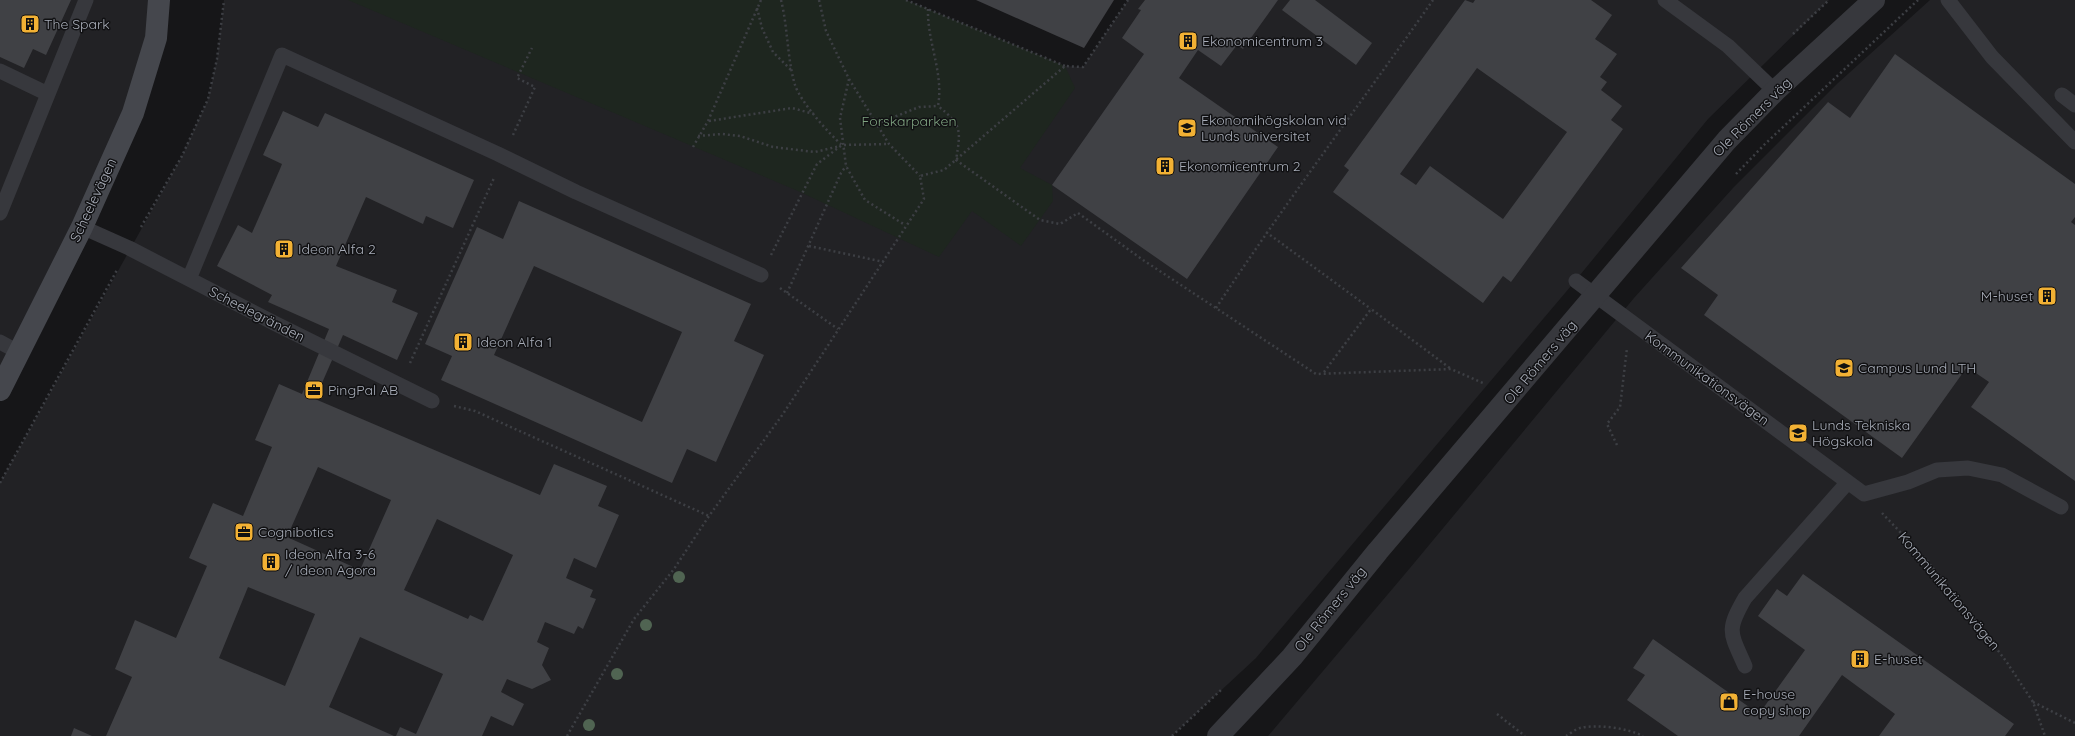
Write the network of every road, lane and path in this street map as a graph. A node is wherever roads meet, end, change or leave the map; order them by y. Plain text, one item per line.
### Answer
1 (86, 0) edge
2 (160, 0) edge
3 (761, 0) edge
4 (781, 0) edge
5 (819, 0) edge
6 (906, 0) edge
7 (1128, 0) edge
8 (1433, 0) edge
9 (1665, 0) edge
10 (1874, 0) edge
11 (1918, 0) edge
12 (1948, 0) edge
13 (757, 8) junction
14 (928, 9) junction
15 (532, 48) dead end
16 (1065, 66) junction
17 (0, 71) edge
18 (791, 71) junction
19 (849, 79) junction
20 (1775, 91) junction
21 (48, 94) junction
22 (2062, 95) dead end
23 (2075, 105) edge
24 (938, 106) junction
25 (815, 114) junction
26 (708, 121) junction
27 (877, 124) junction
28 (698, 136) junction
29 (2075, 142) edge
30 (888, 144) junction
31 (842, 145) junction
32 (693, 147) dead end
33 (504, 156) junction
34 (956, 160) junction
35 (846, 166) junction
36 (920, 176) junction
37 (1734, 177) dead end
38 (0, 213) edge
39 (905, 225) junction
40 (82, 228) junction
41 (1266, 232) junction
42 (809, 246) junction
43 (884, 262) junction
44 (761, 275) junction
45 (189, 279) junction
46 (1576, 281) dead end
47 (787, 293) junction
48 (1596, 296) junction
49 (1216, 308) junction
50 (1371, 309) junction
51 (1630, 322) junction
52 (838, 329) junction
53 (0, 342) edge
54 (20, 353) junction
55 (1451, 369) junction
56 (1324, 373) junction
57 (399, 385) junction
58 (1487, 385) dead end
59 (0, 390) edge
60 (432, 401) joint
61 (1617, 445) dead end
62 (1848, 482) junction
63 (1864, 494) junction
64 (2060, 507) dead end
65 (709, 516) junction
66 (1745, 666) dead end
67 (2033, 702) junction
68 (1497, 714) dead end
69 (2075, 724) edge
70 (567, 736) edge
71 (1218, 736) edge
72 (1525, 736) edge
73 (1566, 736) edge
74 (1643, 736) edge
75 (2045, 736) edge

1 - 21 lane
2 - 40 street, Scheelevägen
3 - 13 path
4 - 18 path
5 - 19 path
6 - 14 path
7 - 16 path
8 - 41 path
9 - 20 lane
10 - 20 street, Ole Römers väg
11 - 37 path
12 - 29 lane
13 - 18 path
13 - 26 path
14 - 16 path
14 - 24 path
15 - 33 path
16 - 34 path
17 - 21 lane
18 - 25 path
19 - 27 path
19 - 31 path
20 - 48 street, Ole Römers väg
21 - 38 lane
22 - 23 lane
24 - 27 path
24 - 34 path
25 - 26 path
25 - 31 path
26 - 28 path
27 - 30 path
28 - 31 path
28 - 32 path
30 - 31 path
30 - 36 path
31 - 35 path
31 - 44 path
33 - 44 lane
33 - 45 lane
33 - 57 path
34 - 36 path
34 - 49 path
35 - 39 path
35 - 42 path
36 - 39 path
39 - 43 path
40 - 45 lane, Scheelegränden
40 - 54 street, Scheelevägen
41 - 49 path
41 - 50 path
42 - 43 path
42 - 47 path
43 - 52 path
44 - 47 path
45 - 57 lane, Scheelegränden
46 - 48 lane, Kommunikationsvägen
47 - 52 path
48 - 51 lane, Kommunikationsvägen
48 - 71 street, Ole Römers väg
49 - 56 path
50 - 55 path
50 - 56 path
51 - 61 path
51 - 62 lane, Kommunikationsvägen
52 - 65 path
53 - 54 lane
54 - 59 street, Scheelevägen
55 - 56 path
55 - 58 path
57 - 60 lane, Scheelegränden
60 - 65 path
62 - 63 lane, Kommunikationsvägen
62 - 66 lane
63 - 64 lane
63 - 67 path, Kommunikationsvägen
65 - 70 path
67 - 69 path
67 - 75 path, Kommunikationsvägen
68 - 72 path
73 - 74 path

